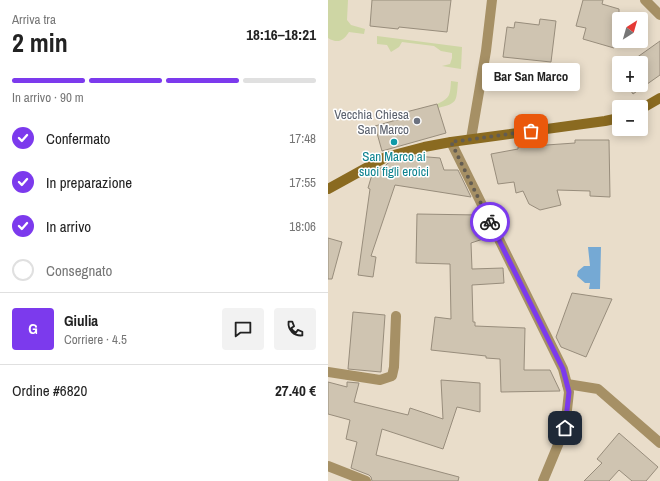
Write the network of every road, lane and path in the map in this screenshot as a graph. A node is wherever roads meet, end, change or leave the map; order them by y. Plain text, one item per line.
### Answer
1 (492, 0) edge
2 (645, 0) edge
3 (660, 15) edge
4 (660, 98) edge
5 (648, 105) edge
6 (612, 120) edge
7 (471, 139) junction
8 (451, 142) junction
9 (328, 189) edge
10 (396, 316) dead end
11 (328, 372) edge
12 (567, 384) junction
13 (660, 444) edge
14 (328, 466) edge
15 (366, 481) edge
16 (543, 481) edge

1 - 7 street
2 - 3 street
4 - 5 street
6 - 7 street
7 - 8 street
8 - 9 street
8 - 12 street
10 - 11 street
12 - 13 street
12 - 16 street
14 - 15 street

